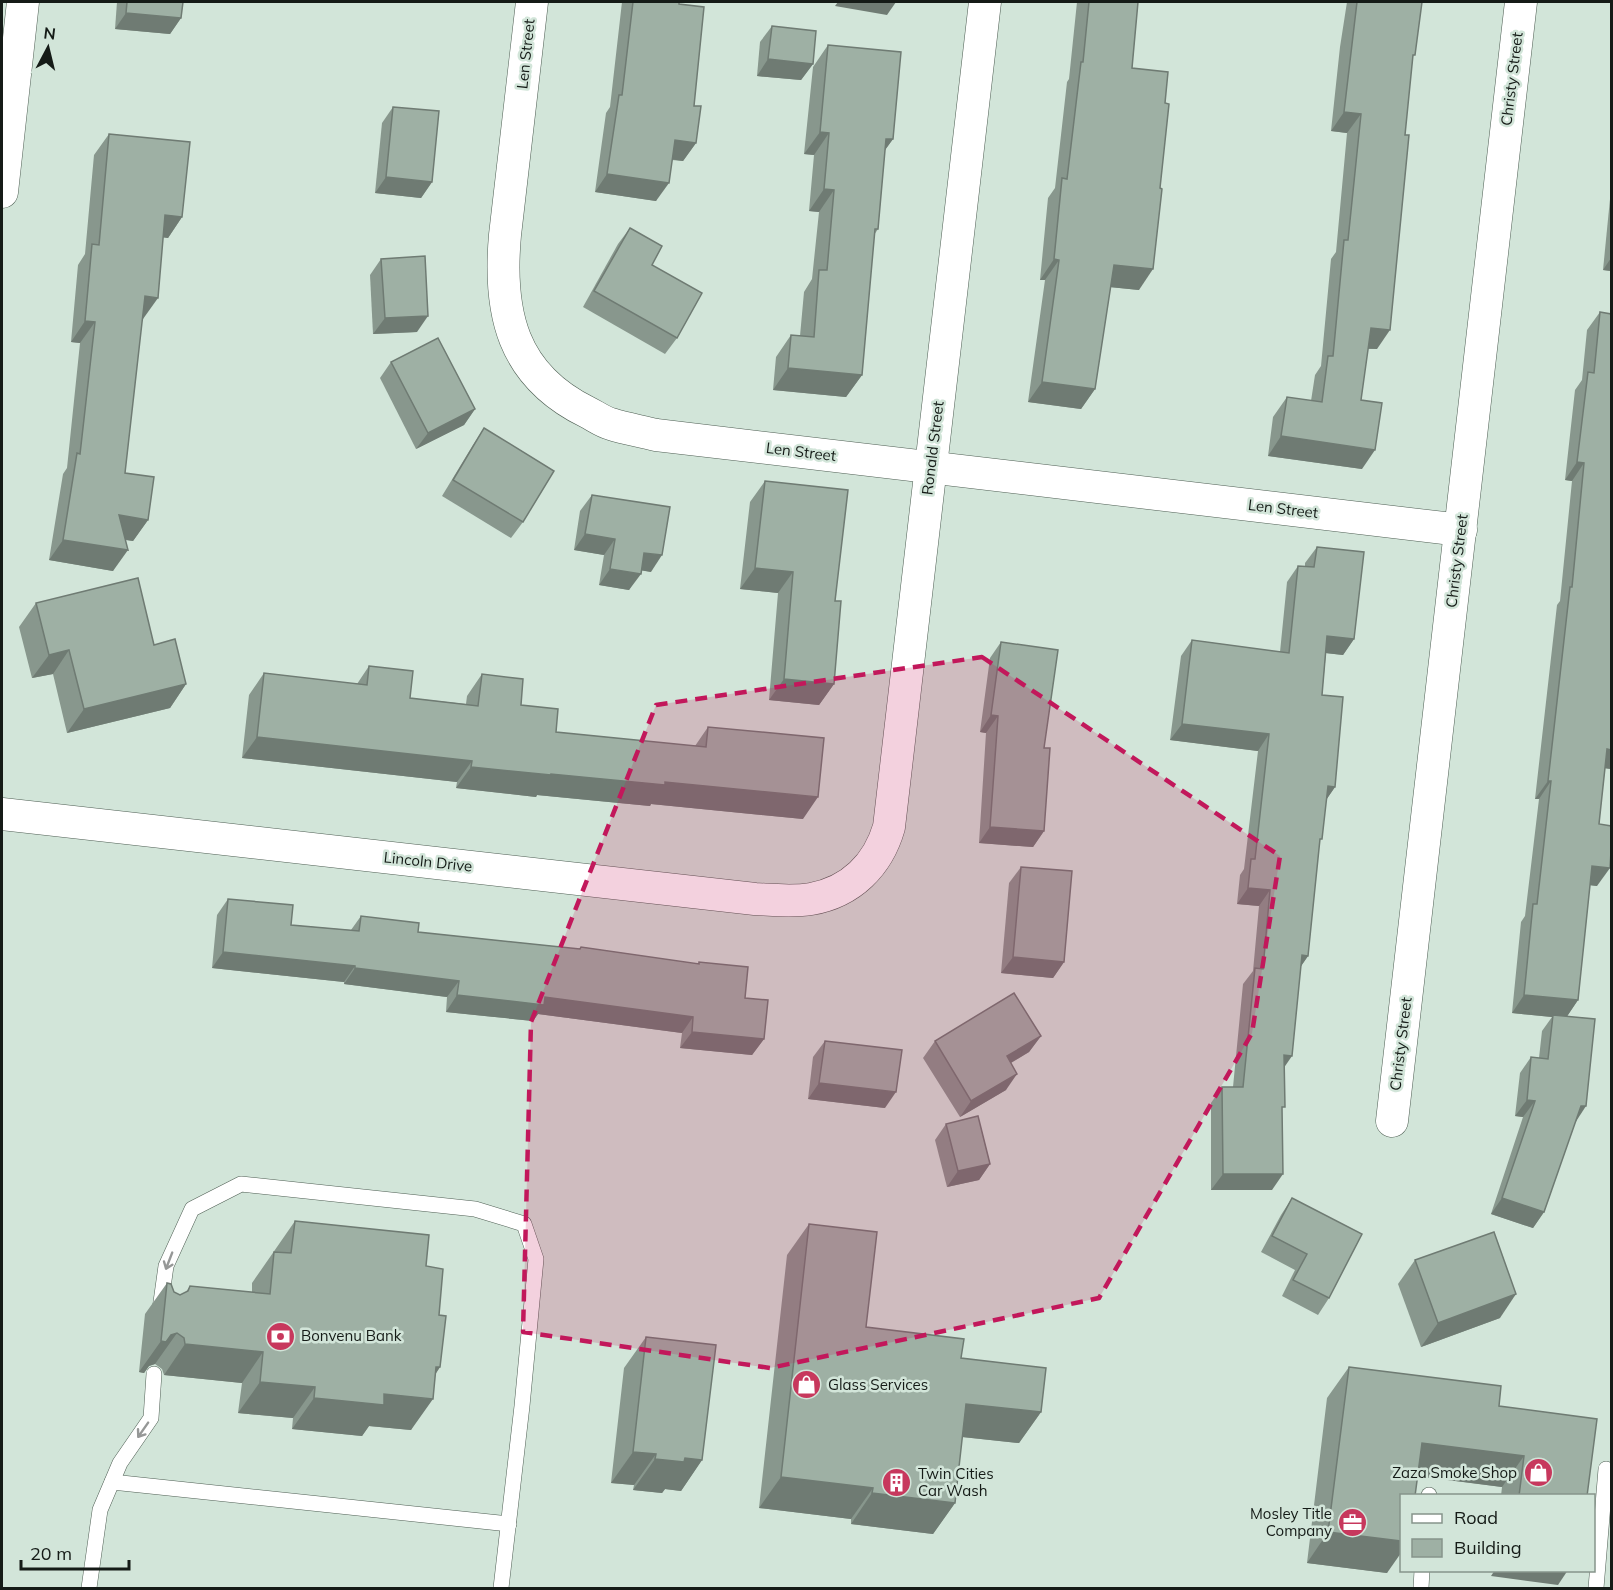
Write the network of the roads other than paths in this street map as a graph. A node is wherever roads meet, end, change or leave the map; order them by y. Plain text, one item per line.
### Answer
1 (23, 2) edge
2 (532, 2) edge
3 (985, 2) edge
4 (1521, 2) edge
5 (2, 192) edge
6 (931, 468) junction
7 (1461, 530) junction
8 (2, 814) edge
9 (852, 882) joint
10 (1392, 1121) dead end
11 (159, 1316) dead end
12 (154, 1374) dead end
13 (1606, 1469) dead end
14 (112, 1482) junction
15 (508, 1524) junction
16 (1422, 1572) edge
17 (89, 1588) edge
18 (501, 1588) edge
19 (1421, 1588) edge
20 (1596, 1588) edge

1 - 5 street
2 - 6 street, Len Street
3 - 6 street, Ronald Street
4 - 7 street, Christy Street
6 - 7 street, Len Street
6 - 9 street, Ronald Street
7 - 10 street, Christy Street
8 - 9 street, Lincoln Drive
15 -> 11 lane
12 -> 14 lane
13 - 20 lane
14 - 15 lane
14 - 17 lane
15 - 18 lane
16 - 19 lane

